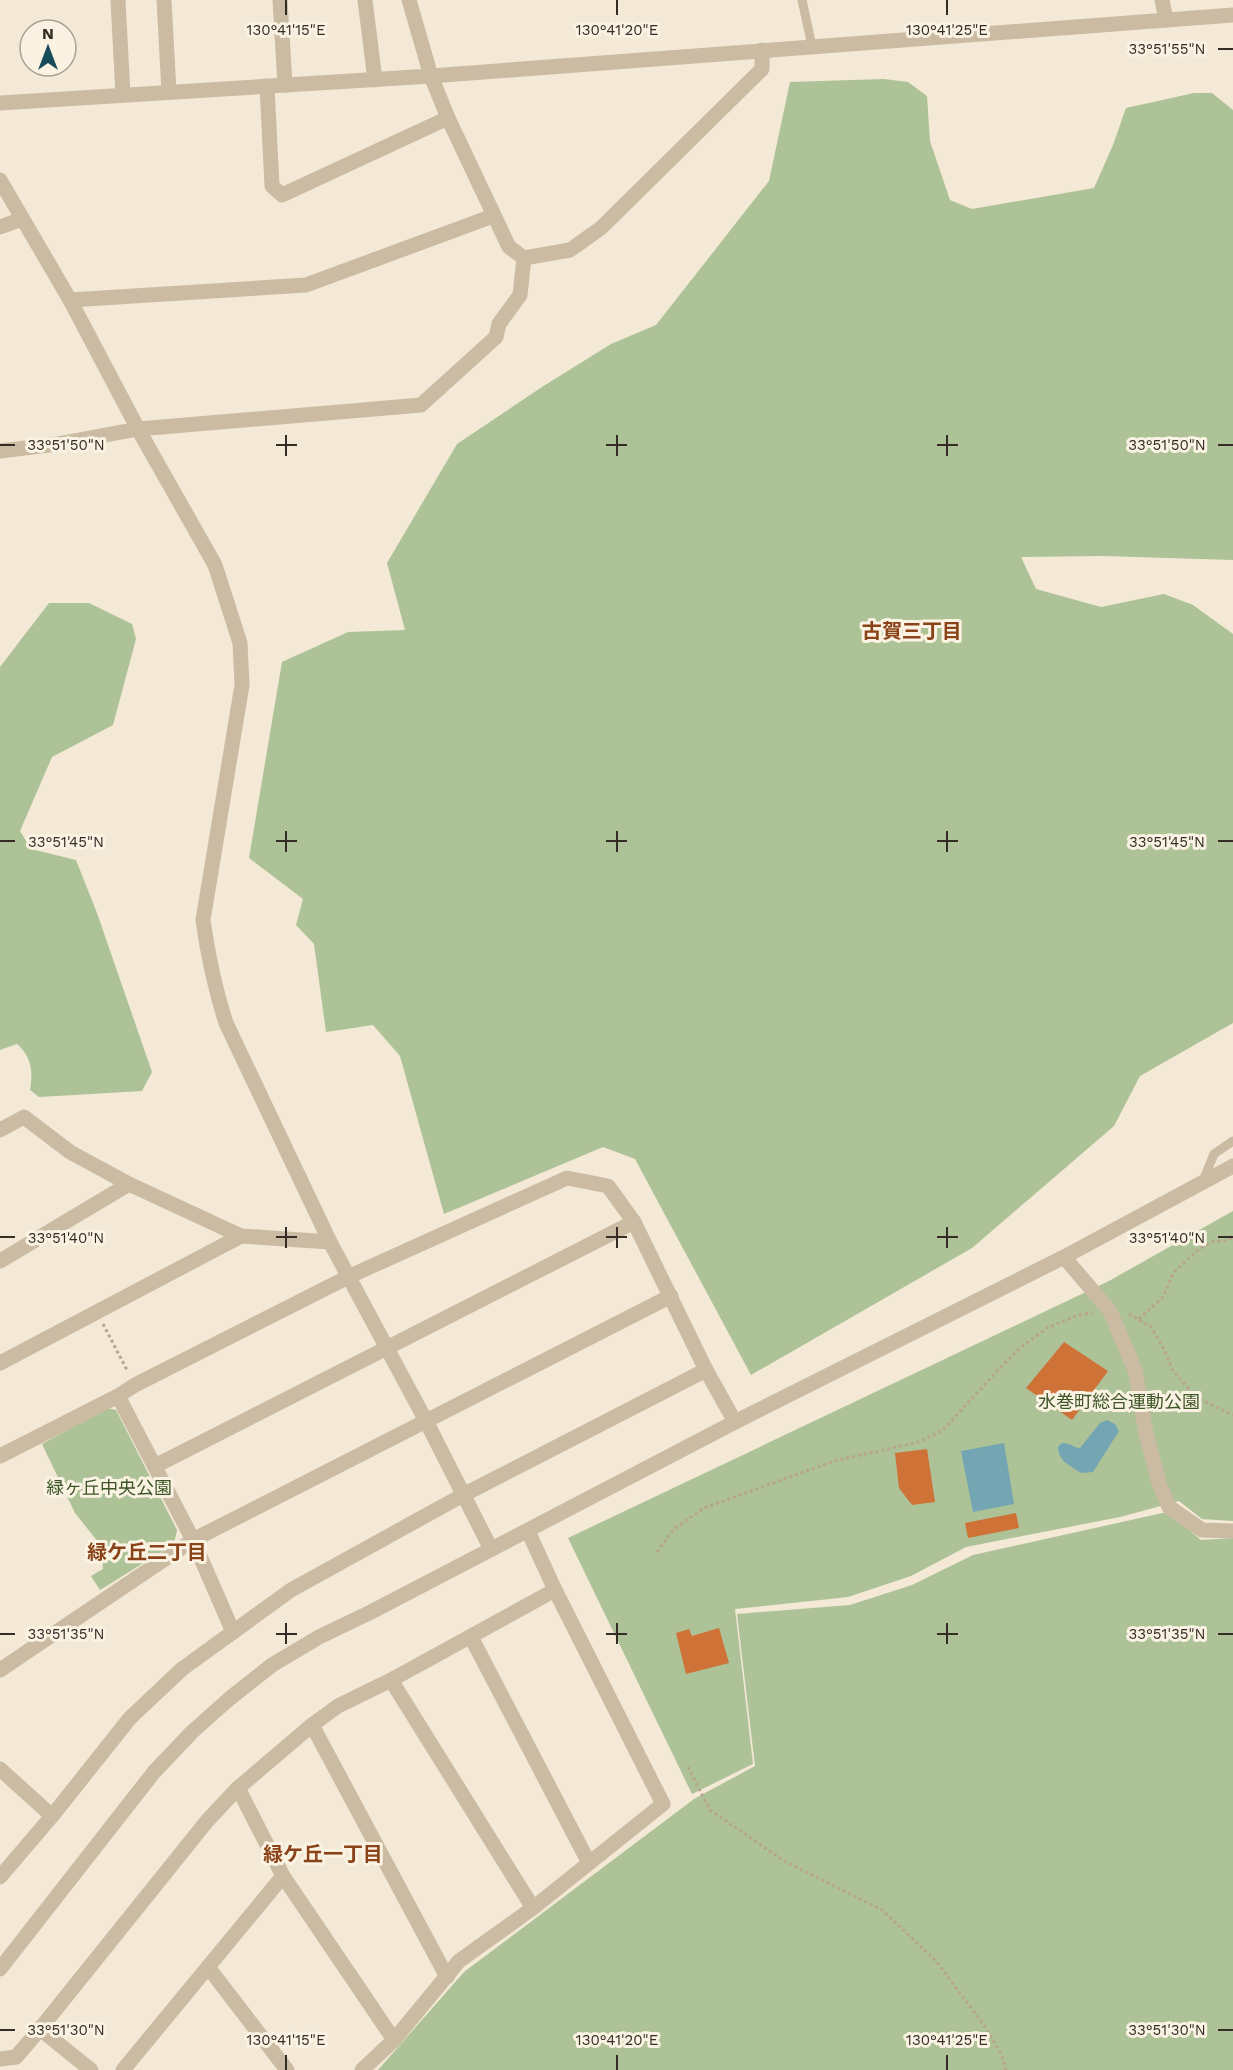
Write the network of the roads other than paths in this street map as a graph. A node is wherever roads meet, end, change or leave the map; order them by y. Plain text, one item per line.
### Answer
1 (118, 0) edge
2 (164, 0) edge
3 (280, 0) edge
4 (365, 0) edge
5 (409, 0) edge
6 (802, 0) edge
7 (1162, 0) edge
8 (1232, 19) edge
9 (1166, 20) junction
10 (812, 46) junction
11 (762, 50) junction
12 (431, 76) junction
13 (375, 80) junction
14 (285, 85) junction
15 (267, 86) junction
16 (169, 92) junction
17 (123, 95) junction
18 (0, 103) edge
19 (448, 118) junction
20 (0, 180) edge
21 (493, 216) junction
22 (22, 219) junction
23 (0, 227) edge
24 (524, 258) junction
25 (70, 300) junction
26 (138, 429) junction
27 (0, 451) edge
28 (0, 1130) edge
29 (1233, 1141) edge
30 (1233, 1166) edge
31 (129, 1184) junction
32 (1185, 1191) junction
33 (634, 1222) junction
34 (241, 1236) junction
35 (330, 1242) junction
36 (1064, 1257) junction
37 (0, 1261) edge
38 (350, 1276) junction
39 (671, 1296) junction
40 (386, 1349) junction
41 (0, 1363) edge
42 (705, 1370) junction
43 (118, 1396) junction
44 (426, 1421) junction
45 (735, 1422) junction
46 (0, 1456) edge
47 (155, 1466) junction
48 (463, 1495) junction
49 (528, 1530) junction
50 (1233, 1532) edge
51 (193, 1540) junction
52 (491, 1549) junction
53 (555, 1590) junction
54 (233, 1632) junction
55 (471, 1637) junction
56 (1, 1667) edge
57 (391, 1680) junction
58 (312, 1725) junction
59 (0, 1769) edge
60 (238, 1788) junction
61 (52, 1816) junction
62 (589, 1863) junction
63 (0, 1876) edge
64 (283, 1876) junction
65 (533, 1908) junction
66 (208, 1967) junction
67 (0, 1969) edge
68 (447, 1977) junction
69 (40, 2030) junction
70 (394, 2040) junction
71 (0, 2059) edge
72 (91, 2070) edge
73 (123, 2070) edge
74 (287, 2070) edge
75 (362, 2070) edge

1 - 17 street
2 - 16 street
3 - 14 street
4 - 13 street
5 - 12 street
6 - 10 lane
7 - 9 street
8 - 9 street
9 - 10 street
10 - 11 street
11 - 12 street
11 - 24 street
12 - 13 street
12 - 19 street
13 - 14 street
14 - 15 street
15 - 16 street
15 - 19 street
16 - 17 street
17 - 18 street
19 - 21 street
20 - 22 street
21 - 24 street
21 - 25 street
22 - 23 street
22 - 25 street
24 - 26 street
25 - 26 street
26 - 27 street
26 - 35 street
28 - 31 street
29 - 32 lane
30 - 32 street
31 - 34 street
31 - 37 street
32 - 36 street
33 - 38 street
33 - 39 street
33 - 40 street
34 - 35 street
34 - 41 street
35 - 38 street
36 - 45 street
36 - 50 street
38 - 40 street
38 - 43 street
39 - 42 street
39 - 44 street
40 - 44 street
40 - 47 street
42 - 45 street
42 - 48 street
43 - 46 street
43 - 47 street
44 - 48 street
44 - 51 street
45 - 49 street
47 - 51 street
48 - 52 street
48 - 54 street
49 - 52 street
49 - 53 street
51 - 54 street
51 - 56 street
52 - 67 street
53 - 55 street
53 - 62 street
54 - 61 street
55 - 57 street
55 - 62 street
57 - 58 street
57 - 65 street
58 - 60 street
58 - 68 street
59 - 61 street
60 - 64 street
60 - 69 street
61 - 63 street
62 - 65 street
64 - 66 street
64 - 70 street
65 - 68 street
66 - 73 street
66 - 74 street
68 - 70 street
69 - 71 street
69 - 72 street
70 - 75 street

